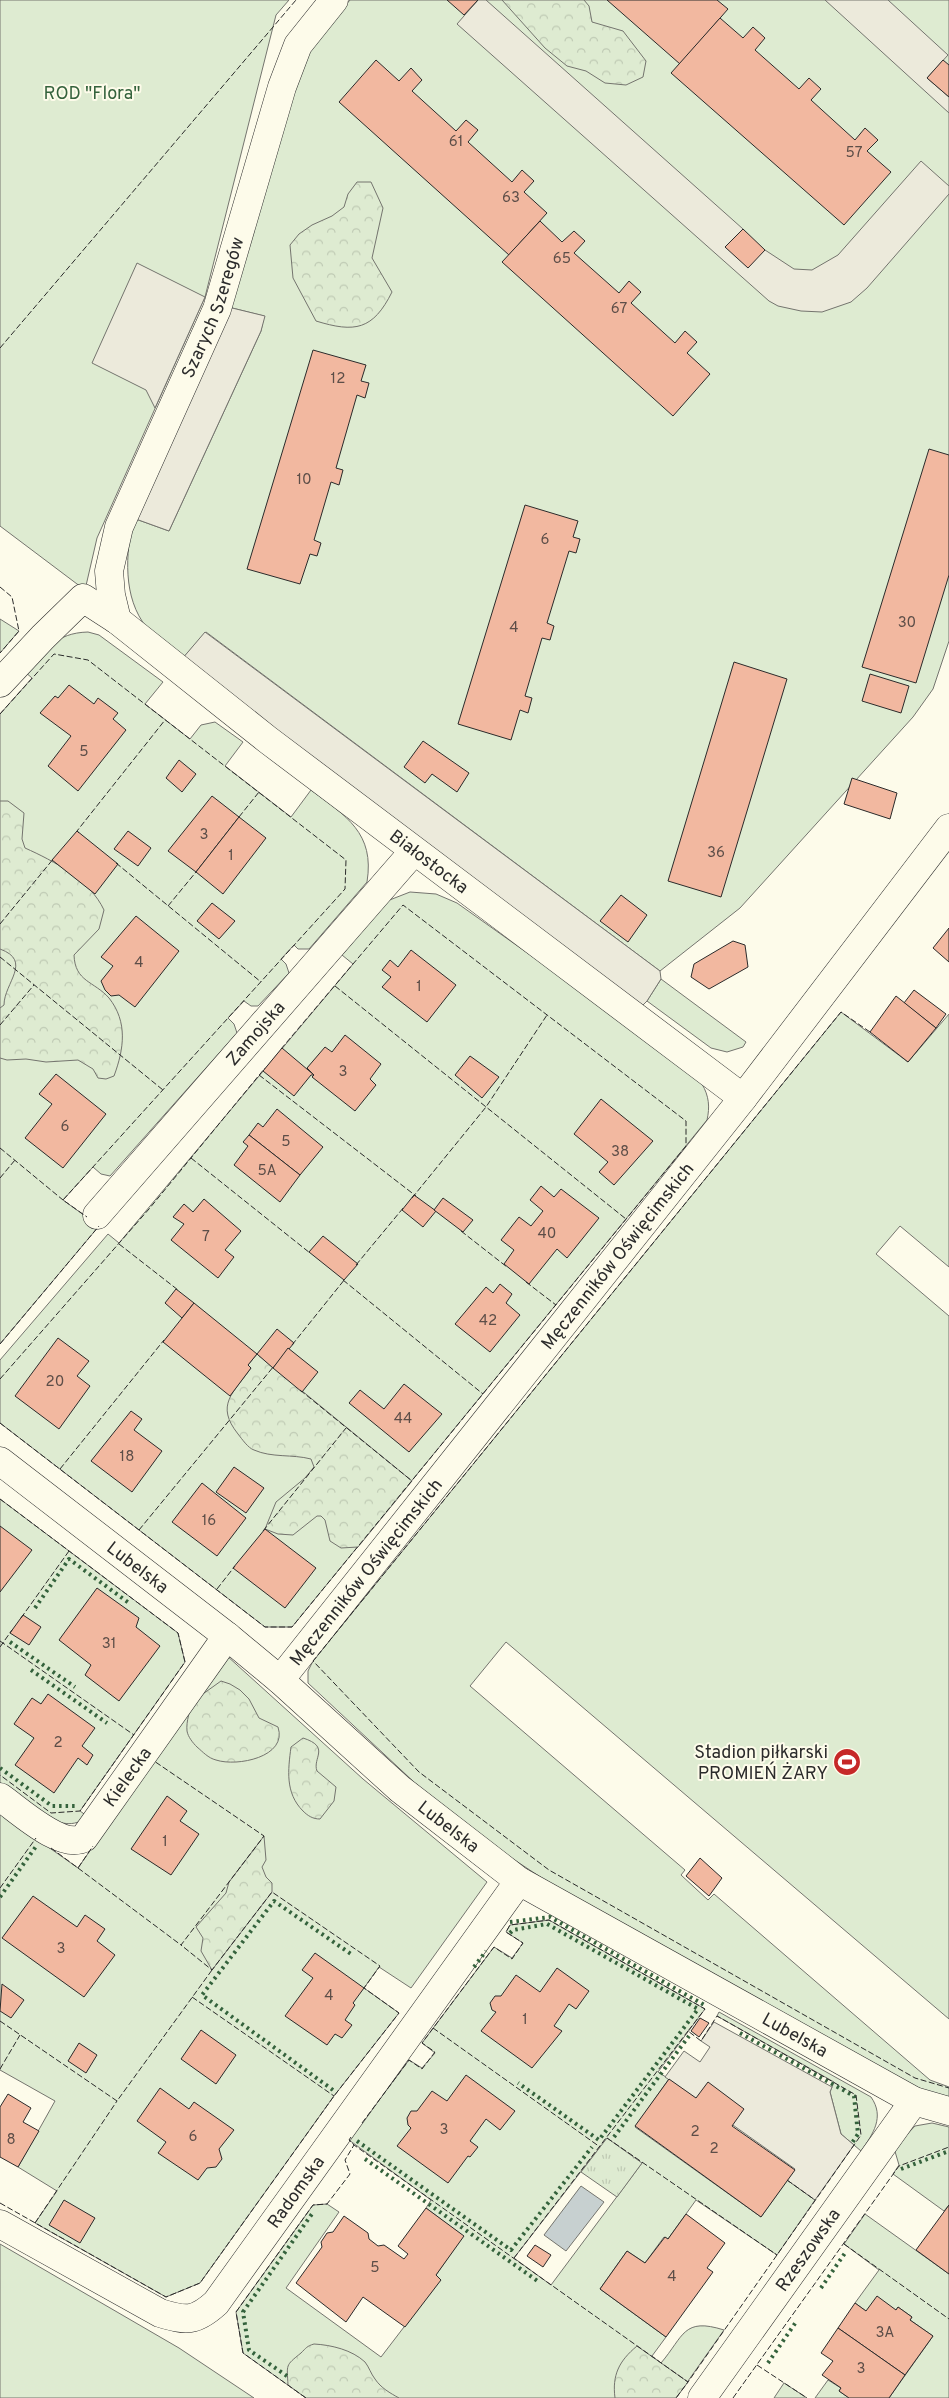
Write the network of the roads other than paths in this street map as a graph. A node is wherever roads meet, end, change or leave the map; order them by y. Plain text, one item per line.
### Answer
1 (334, 0) edge
2 (117, 620) junction
3 (0, 683) edge
4 (949, 828) edge
5 (414, 851) junction
6 (743, 1098) junction
7 (97, 1215) dead end
8 (0, 1461) edge
9 (227, 1636) junction
10 (280, 1680) junction
11 (0, 1797) edge
12 (519, 1881) junction
13 (914, 2101) junction
14 (949, 2111) edge
15 (0, 2224) edge
16 (702, 2398) edge

1 - 2 street, Szarych Szeregów
2 - 3 street, Białostocka
2 - 5 street, Białostocka
4 - 6 street, Męczenników Oświęcimskich
5 - 6 street, Białostocka
5 - 7 street, Zamojska
6 - 10 street, Męczenników Oświęcimskich
8 - 9 street, Lubelska
9 - 10 street, Lubelska
9 - 11 street, Kielecka
10 - 12 street, Lubelska
12 - 13 street, Lubelska
12 - 15 street, Radomska
13 - 14 street, Lubelska
13 - 16 street, Rzeszowska

